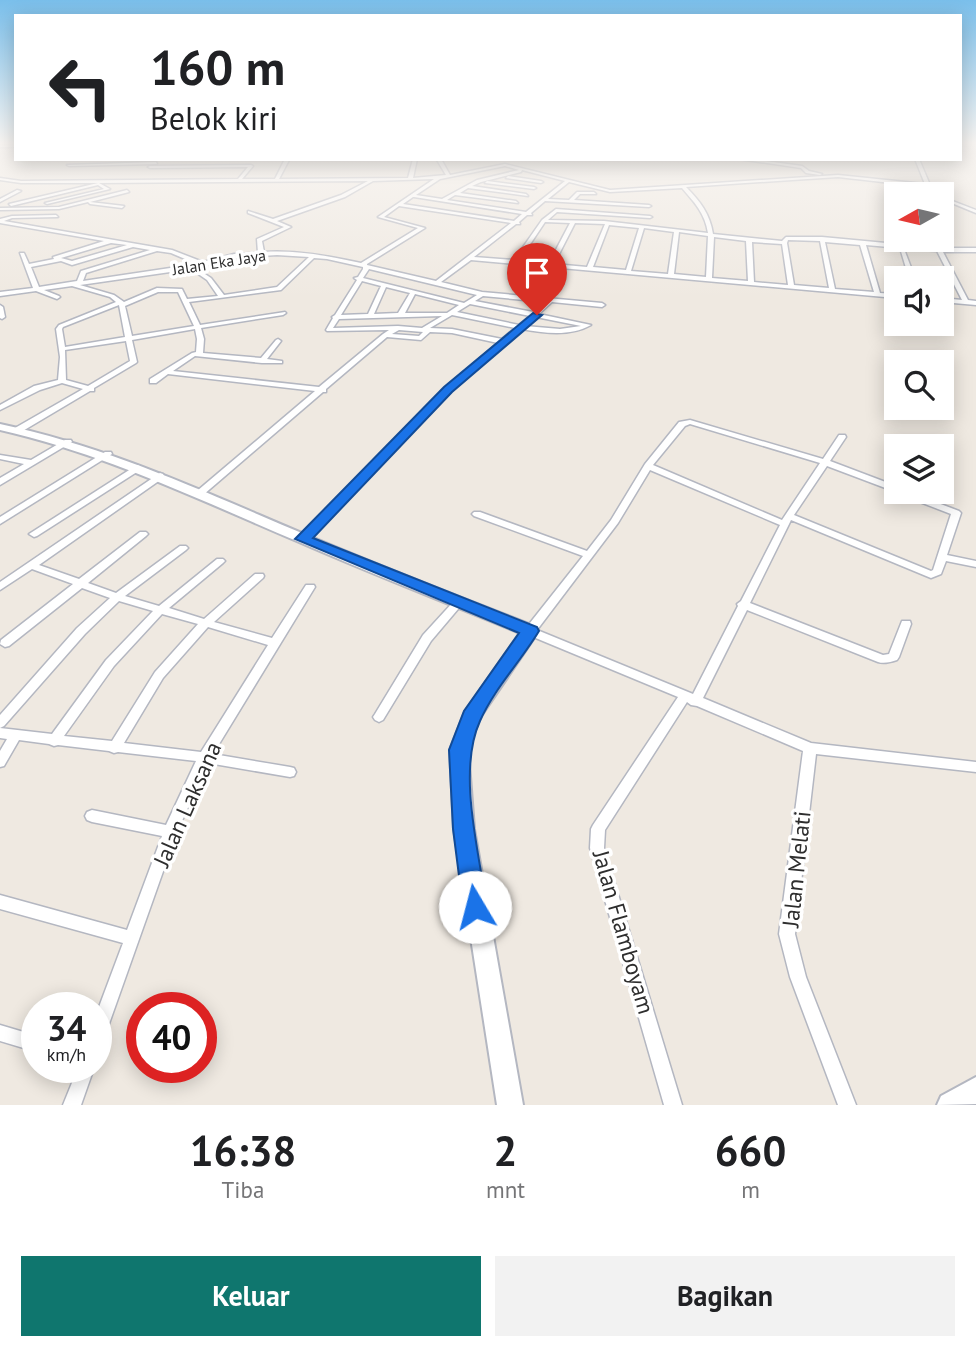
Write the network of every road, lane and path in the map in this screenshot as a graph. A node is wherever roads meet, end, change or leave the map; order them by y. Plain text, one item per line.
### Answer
1 (526, 195) edge
2 (32, 196) edge
3 (50, 196) edge
4 (80, 196) edge
5 (109, 196) edge
6 (343, 196) edge
7 (414, 196) joint
8 (452, 196) edge
9 (467, 196) edge
10 (552, 196) edge
11 (578, 196) edge
12 (627, 196) edge
13 (660, 196) edge
14 (691, 196) edge
15 (644, 197) junction
16 (443, 200) junction
17 (547, 200) junction
18 (570, 201) junction
19 (0, 202) edge
20 (83, 202) junction
21 (516, 202) junction
22 (19, 203) junction
23 (954, 203) edge
24 (101, 204) junction
25 (399, 205) junction
26 (649, 206) junction
27 (31, 207) junction
28 (122, 207) dead end
29 (0, 208) edge
30 (505, 209) junction
31 (81, 210) dead end
32 (250, 212) dead end
33 (976, 212) edge
34 (530, 214) junction
35 (56, 216) dead end
36 (650, 218) junction
37 (275, 220) junction
38 (544, 221) junction
39 (0, 222) edge
40 (573, 222) junction
41 (518, 223) junction
42 (607, 225) junction
43 (641, 228) junction
44 (654, 229) junction
45 (677, 230) junction
46 (714, 235) junction
47 (822, 239) junction
48 (749, 240) junction
49 (111, 241) junction
50 (784, 243) junction
51 (862, 243) junction
52 (135, 245) junction
53 (884, 246) edge
54 (159, 250) junction
55 (954, 250) edge
56 (976, 250) edge
57 (940, 252) edge
58 (261, 253) junction
59 (22, 254) dead end
60 (314, 255) junction
61 (471, 258) junction
62 (60, 260) junction
63 (515, 263) junction
64 (202, 264) junction
65 (363, 265) junction
66 (29, 266) junction
67 (550, 266) junction
68 (192, 267) junction
69 (589, 269) junction
70 (628, 272) junction
71 (671, 276) junction
72 (357, 278) junction
73 (709, 279) junction
74 (80, 282) junction
75 (437, 283) junction
76 (751, 283) junction
77 (71, 284) junction
78 (384, 286) junction
79 (791, 286) junction
80 (37, 289) junction
81 (832, 290) junction
82 (413, 293) junction
83 (0, 294) edge
84 (482, 294) junction
85 (877, 294) junction
86 (884, 295) edge
87 (57, 297) dead end
88 (222, 297) junction
89 (185, 301) junction
90 (446, 301) junction
91 (954, 301) edge
92 (549, 302) junction
93 (966, 302) junction
94 (976, 303) edge
95 (122, 304) junction
96 (468, 304) junction
97 (602, 305) dead end
98 (0, 307) edge
99 (283, 313) dead end
100 (450, 313) junction
101 (433, 315) junction
102 (537, 315) junction
103 (370, 316) junction
104 (400, 316) junction
105 (2, 317) dead end
106 (335, 317) junction
107 (523, 327) junction
108 (196, 328) junction
109 (398, 328) junction
110 (426, 330) junction
111 (385, 335) junction
112 (128, 339) junction
113 (278, 341) dead end
114 (505, 342) junction
115 (62, 349) junction
116 (199, 354) junction
117 (262, 361) junction
118 (280, 362) dead end
119 (166, 372) junction
120 (62, 381) junction
121 (153, 381) dead end
122 (91, 388) junction
123 (323, 390) junction
124 (0, 408) edge
125 (0, 427) edge
126 (18, 430) junction
127 (842, 437) dead end
128 (68, 442) junction
129 (108, 454) junction
130 (0, 457) edge
131 (825, 462) junction
132 (32, 463) junction
133 (648, 466) junction
134 (137, 468) junction
135 (160, 476) junction
136 (0, 482) edge
137 (884, 484) edge
138 (200, 494) junction
139 (934, 504) edge
140 (477, 514) dead end
141 (786, 520) junction
142 (0, 521) edge
143 (34, 534) dead end
144 (143, 534) dead end
145 (303, 539) junction
146 (183, 548) dead end
147 (589, 555) junction
148 (942, 557) junction
149 (220, 561) dead end
150 (976, 564) edge
151 (30, 565) junction
152 (259, 576) dead end
153 (79, 582) junction
154 (0, 587) edge
155 (310, 587) dead end
156 (117, 597) junction
157 (459, 602) junction
158 (742, 604) junction
159 (160, 610) junction
160 (906, 624) dead end
161 (204, 625) junction
162 (530, 631) junction
163 (5, 643) dead end
164 (275, 643) junction
165 (690, 700) junction
166 (379, 717) dead end
167 (0, 723) edge
168 (0, 733) edge
169 (15, 736) junction
170 (54, 741) junction
171 (114, 748) junction
172 (810, 748) junction
173 (204, 757) junction
174 (0, 762) edge
175 (976, 767) edge
176 (290, 772) dead end
177 (92, 816) dead end
178 (170, 832) junction
179 (0, 902) edge
180 (132, 938) junction
181 (112, 994) edge
182 (0, 1033) edge
183 (21, 1039) edge
184 (80, 1083) edge
185 (976, 1090) edge
186 (72, 1105) edge
187 (510, 1105) edge
188 (673, 1105) edge
189 (847, 1105) edge
190 (950, 1105) edge

1 - 21 street
2 - 22 street
3 - 22 street
4 - 27 street
5 - 20 street
6 - 37 street
7 - 16 street
7 - 25 street
8 - 16 street
9 - 21 street
10 - 17 street
11 - 18 street
12 - 15 street
13 - 15 street
14 - 46 street
15 - 26 street
16 - 30 street
17 - 18 street
17 - 34 street
18 - 26 street
19 - 22 street
20 - 24 street
20 - 27 street
21 - 30 street
22 - 27 street
22 - 29 street
23 - 33 street
24 - 28 street
24 - 31 street
25 - 41 street
25 - 65 street
26 - 36 street
27 - 29 street
30 - 34 street
32 - 37 street
34 - 41 street
35 - 39 street
36 - 38 street
36 - 44 street
37 - 58 street
38 - 40 street
38 - 63 street
39 - 49 street
40 - 42 street
40 - 67 street
41 - 61 street
42 - 43 street
42 - 69 street
43 - 44 street
43 - 70 street
44 - 45 street
45 - 46 street
45 - 71 street
46 - 48 street
46 - 73 street
47 - 50 street
47 - 51 street
47 - 81 street
48 - 50 street
48 - 76 street
49 - 52 street
49 - 62 street
50 - 79 street
51 - 53 street
51 - 85 street
52 - 54 street
52 - 62 street
54 - 64 street
54 - 74 street
55 - 56 street
57 - 93 street
58 - 60 street, Jalan Eka Jaya
58 - 64 street, Jalan Eka Jaya
59 - 66 street
60 - 65 street, Jalan Eka Jaya
60 - 88 street
61 - 63 street
61 - 75 street
62 - 66 street
63 - 67 street
64 - 68 street, Jalan Eka Jaya
65 - 72 street
65 - 75 street, Jalan Eka Jaya
66 - 80 street
67 - 69 street
68 - 74 street, Jalan Eka Jaya
68 - 88 street
69 - 70 street
70 - 71 street
71 - 73 street
72 - 78 street
72 - 106 street
73 - 76 street
74 - 77 street, Jalan Eka Jaya
75 - 84 street, Jalan Eka Jaya
76 - 79 street
77 - 80 street, Jalan Eka Jaya
77 - 95 street
78 - 82 street
78 - 103 street
79 - 81 street
80 - 83 street, Jalan Eka Jaya
80 - 87 street
81 - 85 street
82 - 90 street
82 - 104 street
84 - 92 street, Jalan Eka Jaya
84 - 96 street
85 - 86 street
88 - 89 street
89 - 95 street
89 - 108 street
90 - 96 street
90 - 101 street
91 - 93 street
92 - 97 street, Jalan Eka Jaya
92 - 102 street
93 - 94 street
95 - 112 street
95 - 115 street
96 - 100 street
96 - 102 street
98 - 105 street
99 - 108 street
100 - 101 street
100 - 107 street
100 - 110 street
101 - 104 street
102 - 107 street
102 - 107 street
103 - 104 street
103 - 106 street
106 - 109 street
107 - 114 street
108 - 112 street
108 - 116 street
109 - 110 street
109 - 111 street
110 - 111 street
110 - 114 street
111 - 123 street
112 - 115 street
112 - 122 street
113 - 117 street
114 - 145 street
115 - 120 street
116 - 117 street
116 - 119 street
117 - 118 street
119 - 121 street
119 - 123 street
120 - 122 street
120 - 124 street
122 - 126 street
123 - 138 street
125 - 126 street
126 - 128 street
127 - 131 street, Jalan Flamboyam
128 - 129 street
128 - 132 street
129 - 134 street
129 - 142 street
130 - 132 street
131 - 133 street
131 - 137 street
131 - 141 street, Jalan Flamboyam
132 - 136 street
133 - 141 street
133 - 147 street
134 - 135 street
134 - 143 street
135 - 138 street
135 - 151 street
138 - 145 street
139 - 148 street
140 - 147 street
141 - 148 street
141 - 158 street, Jalan Flamboyam
144 - 153 street
145 - 157 street
146 - 156 street
147 - 162 street
148 - 150 street
149 - 159 street
151 - 153 street
151 - 154 street
152 - 161 street
153 - 156 street
153 - 163 street
155 - 164 street, Jalan Laksana
156 - 159 street
156 - 167 street
157 - 162 street
157 - 166 street
158 - 160 street
158 - 165 street, Jalan Flamboyam
159 - 161 street
159 - 170 street
161 - 164 street
161 - 171 street
162 - 165 street
162 - 187 street
164 - 173 street, Jalan Laksana
165 - 172 street
165 - 188 street, Jalan Flamboyam
168 - 169 street
169 - 170 street
169 - 174 street
170 - 171 street
171 - 173 street
172 - 175 street
172 - 189 street, Jalan Melati
173 - 176 street
173 - 178 street, Jalan Laksana
177 - 178 street
178 - 180 street, Jalan Laksana
179 - 180 street
180 - 181 street, Jalan Laksana
182 - 183 street
184 - 186 street
185 - 190 street

